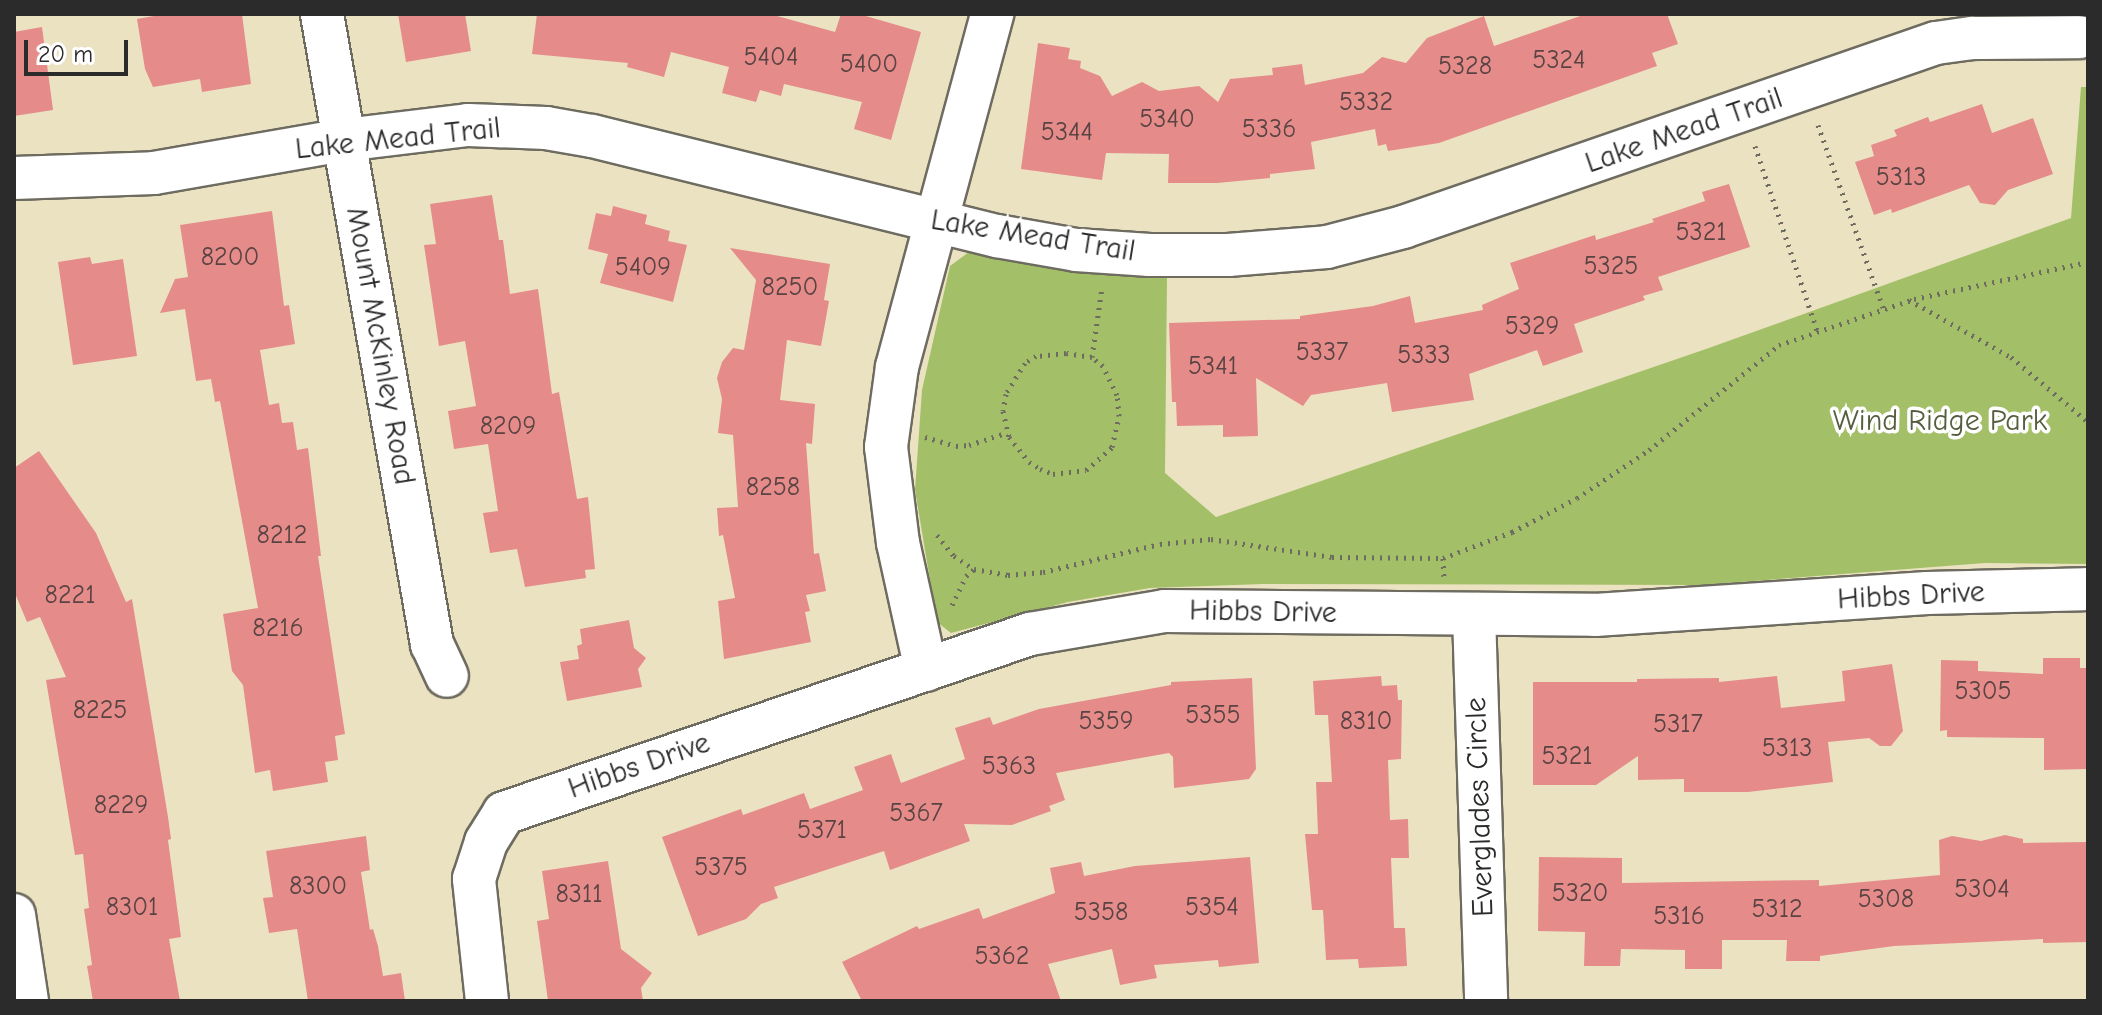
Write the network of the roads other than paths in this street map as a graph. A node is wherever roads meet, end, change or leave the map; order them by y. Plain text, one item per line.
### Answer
1 (322, 14) edge
2 (992, 14) edge
3 (2079, 37) dead end
4 (344, 140) junction
5 (14, 178) edge
6 (937, 223) junction
7 (2088, 589) edge
8 (1474, 614) junction
9 (926, 670) junction
10 (447, 676) dead end
11 (14, 915) edge
12 (27, 1001) edge
13 (487, 1001) edge
14 (1486, 1001) edge

1 - 4 street, Mount McKinley Road
2 - 6 street
3 - 6 street, Lake Mead Trail
4 - 5 street, Lake Mead Trail
4 - 6 street, Lake Mead Trail
4 - 10 street, Mount McKinley Road
6 - 9 street
7 - 8 street, Hibbs Drive
8 - 9 street, Hibbs Drive
8 - 14 street, Everglades Circle
9 - 13 street, Hibbs Drive
11 - 12 street

